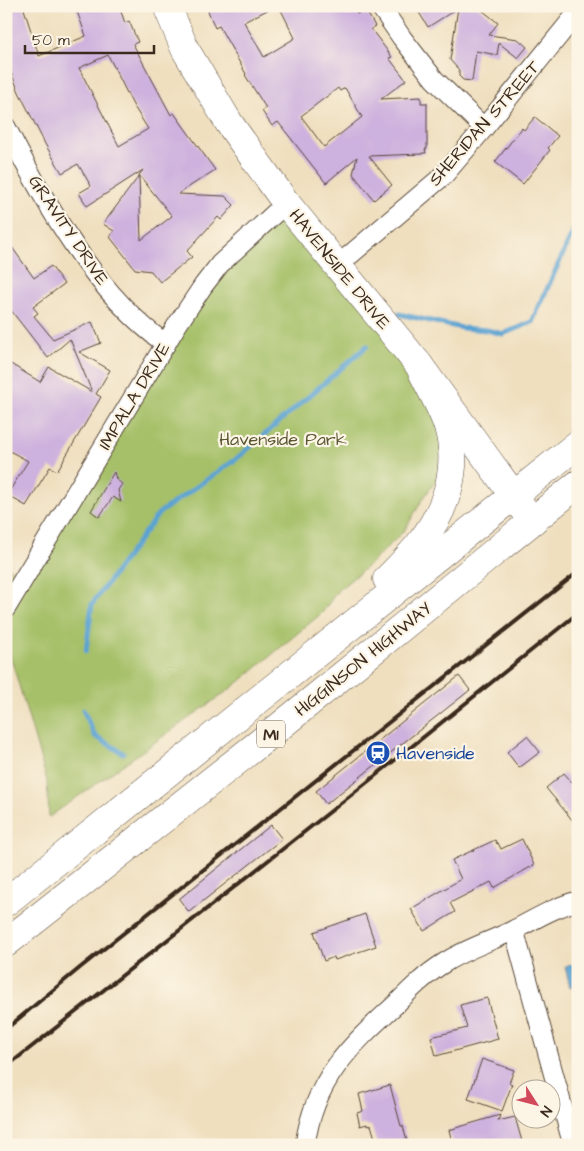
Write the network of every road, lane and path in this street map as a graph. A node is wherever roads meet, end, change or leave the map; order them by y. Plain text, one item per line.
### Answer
1 (167, 6) edge
2 (380, 6) edge
3 (578, 12) edge
4 (6, 127) edge
5 (484, 128) junction
6 (286, 203) junction
7 (337, 266) junction
8 (166, 344) junction
9 (419, 365) junction
10 (578, 444) edge
11 (578, 484) edge
12 (514, 496) junction
13 (532, 521) junction
14 (6, 608) edge
15 (332, 639) junction
16 (578, 901) edge
17 (6, 902) edge
18 (514, 930) junction
19 (6, 943) edge
20 (305, 1145) edge
21 (573, 1145) edge

1 - 6 main road, HAVENSIDE DRIVE
2 - 5 street
3 - 5 street, SHERIDAN STREET
4 - 8 street, GRAVITY DRIVE
5 - 7 street, SHERIDAN STREET
6 - 7 main road, HAVENSIDE DRIVE
6 - 8 street, IMPALA DRIVE
7 - 9 main road, HAVENSIDE DRIVE
8 - 14 street, IMPALA DRIVE
9 - 12 main road, HAVENSIDE DRIVE
9 - 15 main road
10 - 12 main road, HIGGINSON HIGHWAY / M1
11 - 13 main road, HIGGINSON HIGHWAY / M1
12 - 13 main road, HAVENSIDE DRIVE
12 - 15 main road, HIGGINSON HIGHWAY / M1
13 - 19 main road, HIGGINSON HIGHWAY / M1
15 - 17 main road, HIGGINSON HIGHWAY / M1
16 - 18 street
18 - 20 street
18 - 21 street

